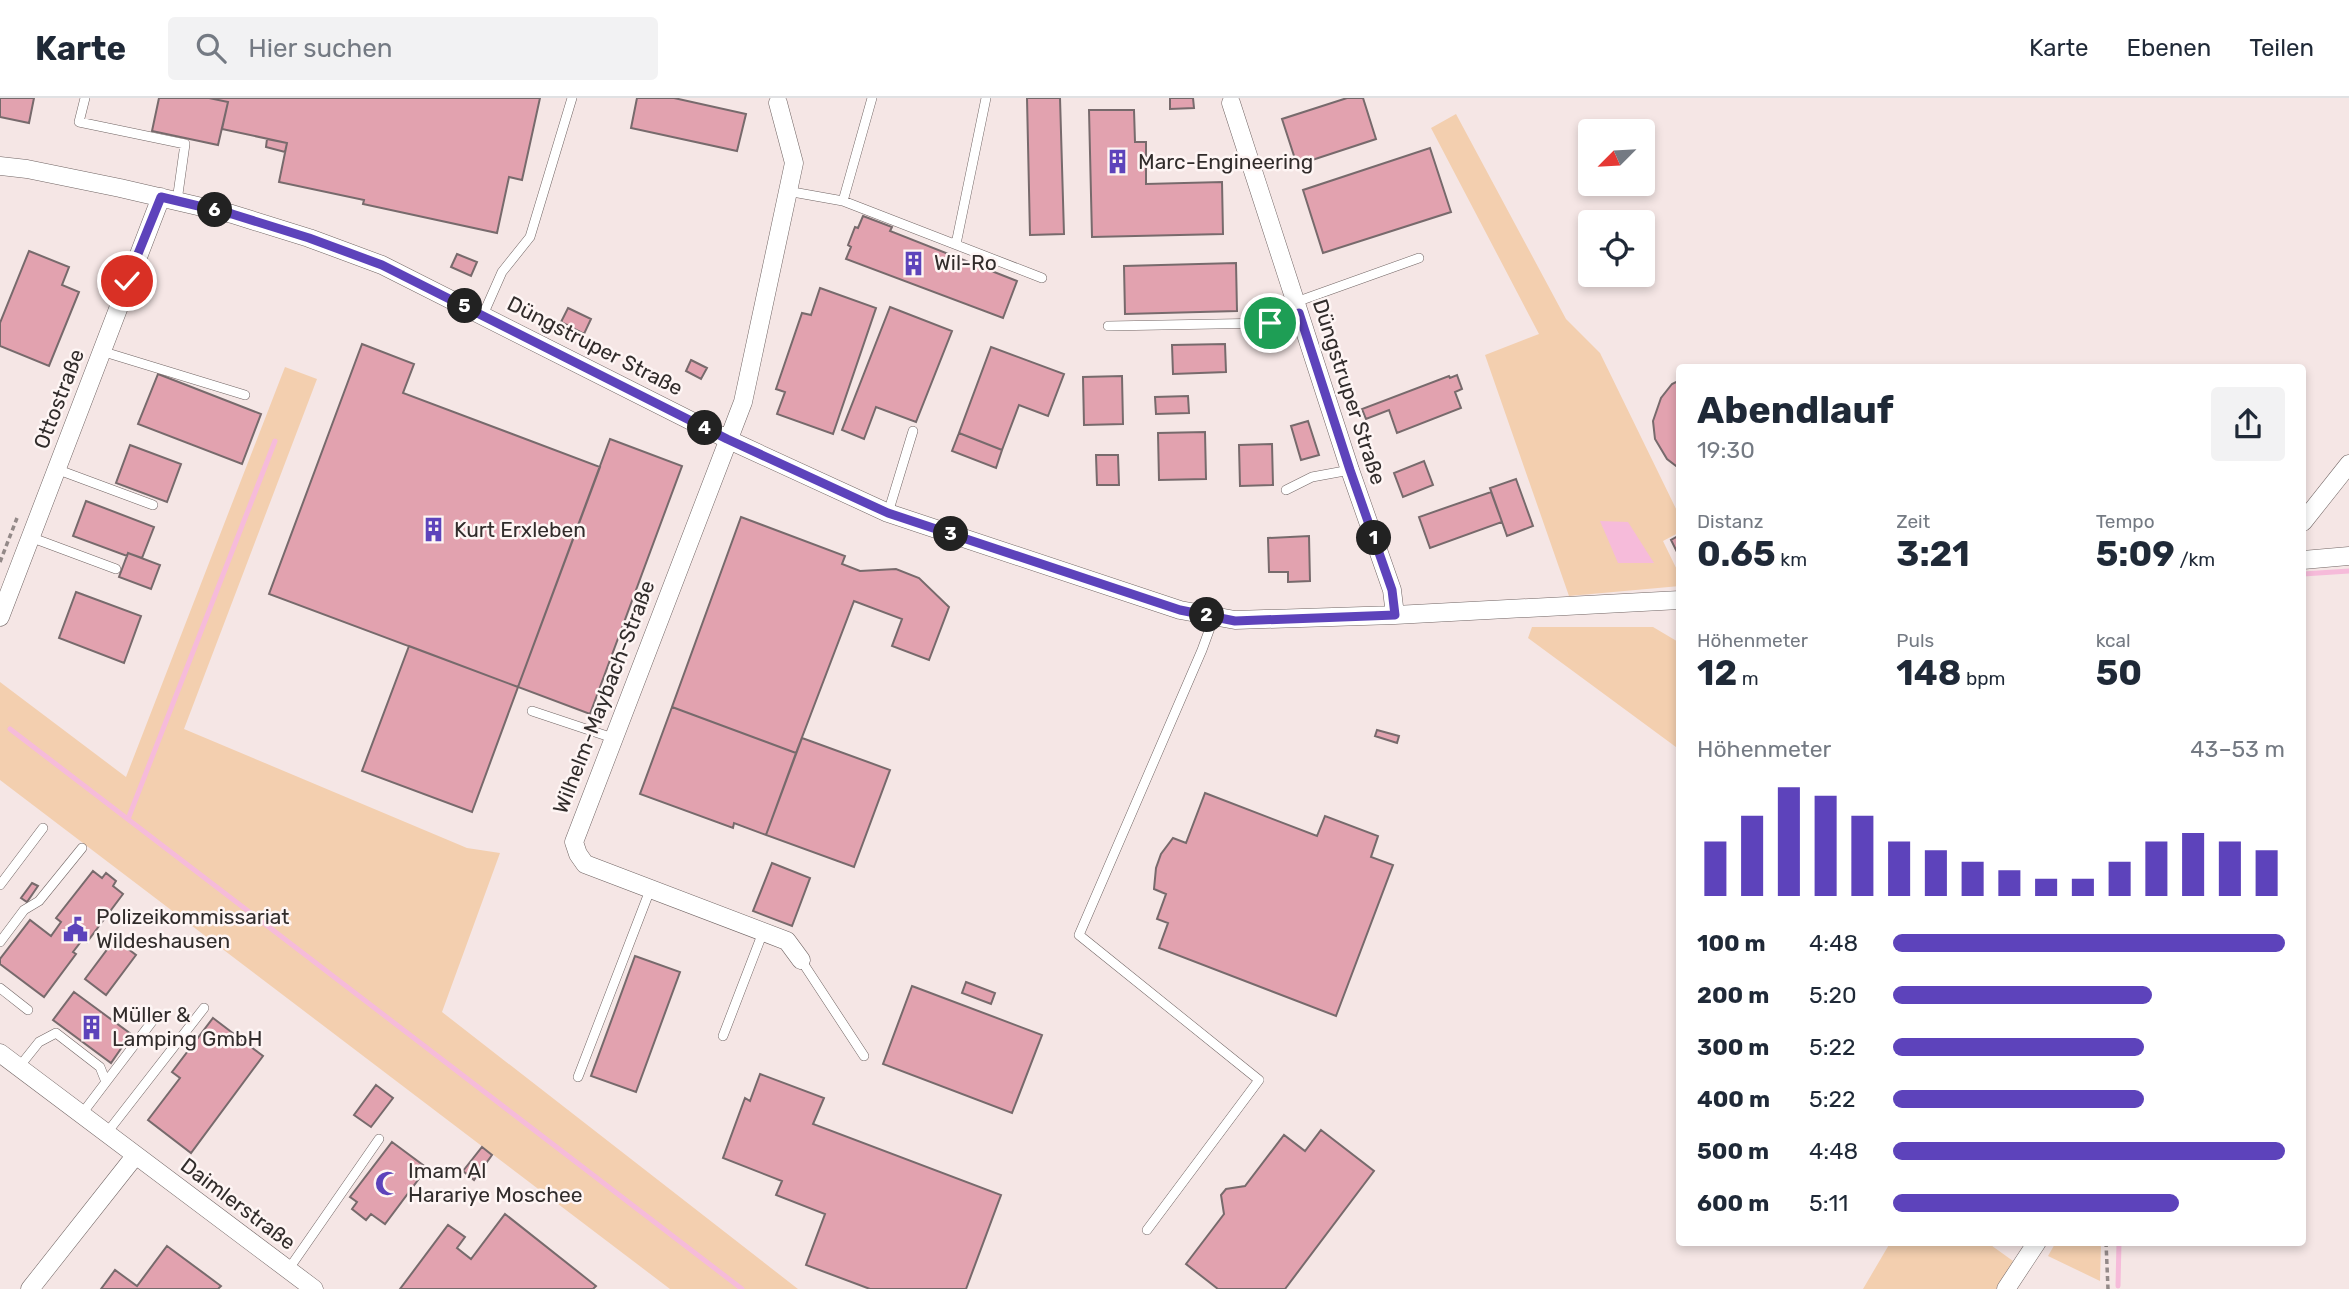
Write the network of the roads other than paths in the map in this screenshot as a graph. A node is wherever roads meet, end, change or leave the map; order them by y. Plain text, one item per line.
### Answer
1 (85, 98) edge
2 (572, 98) edge
3 (872, 98) edge
4 (986, 98) edge
5 (781, 101) edge
6 (1230, 101) edge
7 (0, 166) edge
8 (788, 191) junction
9 (169, 199) junction
10 (843, 201) junction
11 (956, 244) junction
12 (1419, 258) dead end
13 (1042, 278) dead end
14 (1298, 307) junction
15 (483, 315) junction
16 (1108, 326) dead end
17 (101, 351) junction
18 (245, 395) dead end
19 (913, 431) dead end
20 (727, 439) junction
21 (2349, 464) edge
22 (56, 469) junction
23 (1350, 470) junction
24 (1286, 490) dead end
25 (153, 505) dead end
26 (888, 513) junction
27 (2306, 518) edge
28 (30, 537) junction
29 (2349, 556) edge
30 (2306, 561) edge
31 (116, 569) dead end
32 (1676, 600) edge
33 (1395, 615) junction
34 (0, 617) edge
35 (1214, 617) junction
36 (532, 710) dead end
37 (613, 738) junction
38 (43, 828) dead end
39 (82, 848) dead end
40 (0, 885) edge
41 (650, 890) junction
42 (763, 932) junction
43 (0, 942) edge
44 (801, 960) joint
45 (0, 988) edge
46 (204, 1008) dead end
47 (27, 1010) dead end
48 (154, 1019) dead end
49 (723, 1036) dead end
50 (0, 1053) edge
51 (864, 1056) dead end
52 (19, 1067) junction
53 (578, 1077) dead end
54 (106, 1082) junction
55 (81, 1115) junction
56 (106, 1134) junction
57 (379, 1139) dead end
58 (135, 1156) junction
59 (1147, 1230) dead end
60 (2034, 1246) edge
61 (288, 1270) junction
62 (30, 1289) edge
63 (314, 1289) edge
64 (2006, 1289) edge

1 - 9 lane
2 - 15 lane
3 - 10 lane
4 - 11 lane
5 - 8 street
6 - 14 street, Düngstruper Straße
7 - 9 street, Düngstruper Straße
8 - 10 lane
8 - 20 street
9 - 15 street, Düngstruper Straße
9 - 17 street, Ottostraße
10 - 11 lane
11 - 13 lane
12 - 14 lane
14 - 16 lane
14 - 23 street, Düngstruper Straße
15 - 20 street, Düngstruper Straße
17 - 18 lane
17 - 22 street, Ottostraße
19 - 26 lane
20 - 26 street, Düngstruper Straße
20 - 37 street, Wilhelm-Maybach-Straße
21 - 27 street
22 - 25 lane
22 - 28 street, Ottostraße
23 - 24 lane
23 - 33 street, Düngstruper Straße
26 - 35 street, Düngstruper Straße
28 - 31 lane
28 - 34 street, Ottostraße
29 - 30 street
32 - 33 street, Düngstruper Straße
33 - 35 street, Düngstruper Straße
35 - 59 lane
36 - 37 lane
37 - 41 street, Wilhelm-Maybach-Straße
38 - 40 lane
39 - 43 lane
41 - 42 street, Wilhelm-Maybach-Straße
41 - 53 lane
42 - 44 street, Wilhelm-Maybach-Straße
42 - 49 lane
44 - 51 lane
45 - 47 lane
46 - 56 lane
48 - 54 lane
50 - 52 street, Daimlerstraße
52 - 54 lane
52 - 55 street, Daimlerstraße
54 - 55 lane
55 - 56 street, Daimlerstraße
56 - 58 street, Daimlerstraße
57 - 61 lane
58 - 61 street, Daimlerstraße
58 - 62 street
60 - 64 street
61 - 63 street, Daimlerstraße

